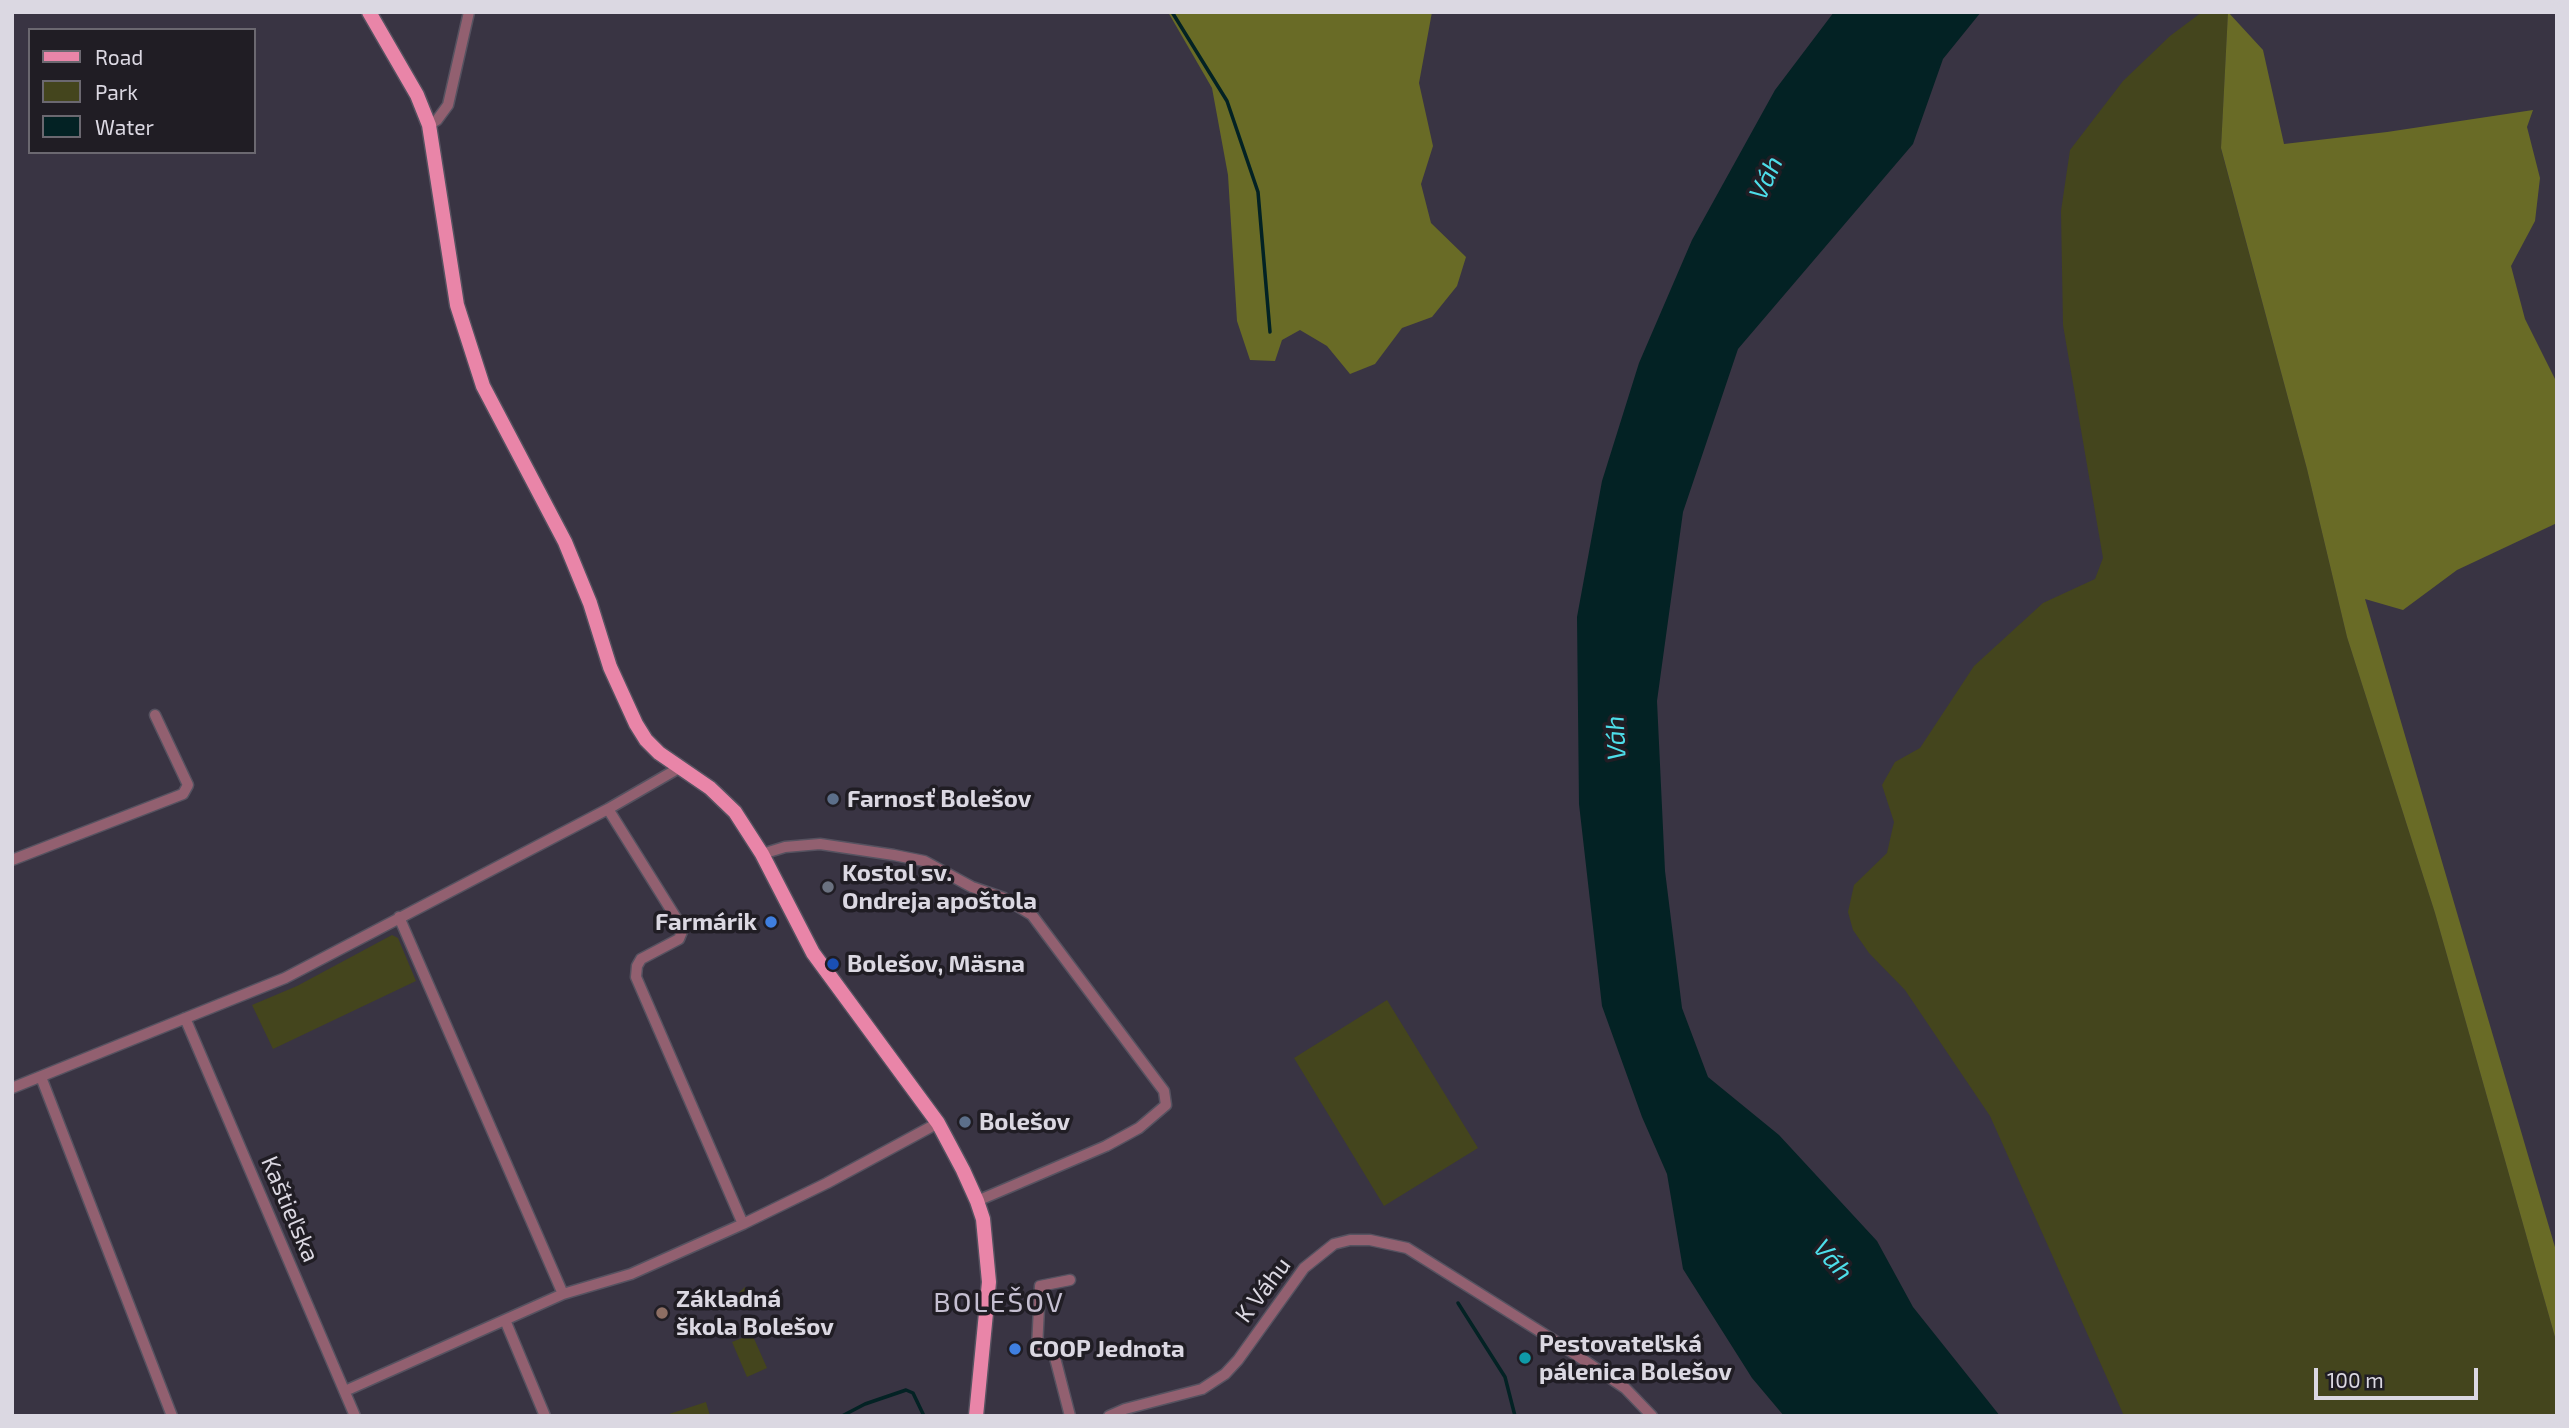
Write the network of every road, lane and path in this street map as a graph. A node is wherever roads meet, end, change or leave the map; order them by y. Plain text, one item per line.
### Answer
1 (369, 12) edge
2 (468, 12) edge
3 (429, 125) junction
4 (155, 715) dead end
5 (679, 768) junction
6 (608, 809) junction
7 (762, 854) junction
8 (12, 860) edge
9 (399, 917) junction
10 (185, 1018) junction
11 (41, 1077) junction
12 (12, 1088) edge
13 (938, 1123) junction
14 (977, 1201) junction
15 (743, 1224) junction
16 (1070, 1280) dead end
17 (563, 1294) junction
18 (505, 1320) junction
19 (345, 1391) junction
20 (172, 1416) edge
21 (355, 1416) edge
22 (545, 1416) edge
23 (976, 1416) edge
24 (1070, 1416) edge
25 (1109, 1416) edge
26 (1652, 1416) edge

1 - 3 main road
2 - 3 street
3 - 5 main road
4 - 8 street
5 - 6 street
5 - 7 main road
6 - 9 street
6 - 15 street
7 - 13 main road
7 - 14 street
9 - 10 street
9 - 17 street
10 - 11 street
10 - 19 street, Kaštieľska
11 - 12 street
11 - 20 street
13 - 14 main road
13 - 15 street
14 - 23 main road
15 - 17 street
16 - 24 street
17 - 18 street
18 - 19 street
18 - 22 street
19 - 21 street, Kaštieľska
25 - 26 street, K Váhu

